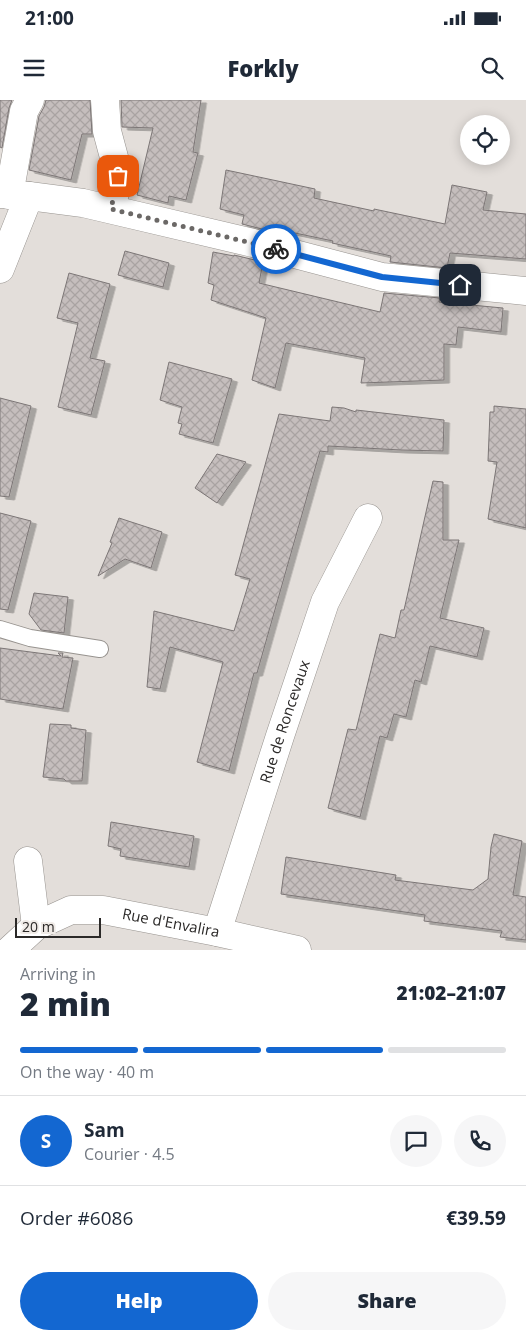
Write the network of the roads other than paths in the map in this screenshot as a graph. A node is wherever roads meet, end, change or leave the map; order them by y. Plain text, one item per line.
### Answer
1 (30, 100) edge
2 (105, 100) edge
3 (13, 195) edge
4 (111, 209) junction
5 (0, 269) edge
6 (526, 291) edge
7 (368, 518) dead end
8 (0, 630) edge
9 (100, 649) dead end
10 (28, 861) dead end
11 (36, 926) junction
12 (217, 932) junction
13 (10, 950) edge
14 (298, 950) edge

1 - 3 street
2 - 4 street
3 - 4 street
3 - 5 street
4 - 6 street
7 - 12 street, Rue de Roncevaux
8 - 9 lane
10 - 11 street
11 - 12 street, Rue d'Envalira
11 - 13 street, Rue d'Envalira
12 - 14 street, Rue d'Envalira

